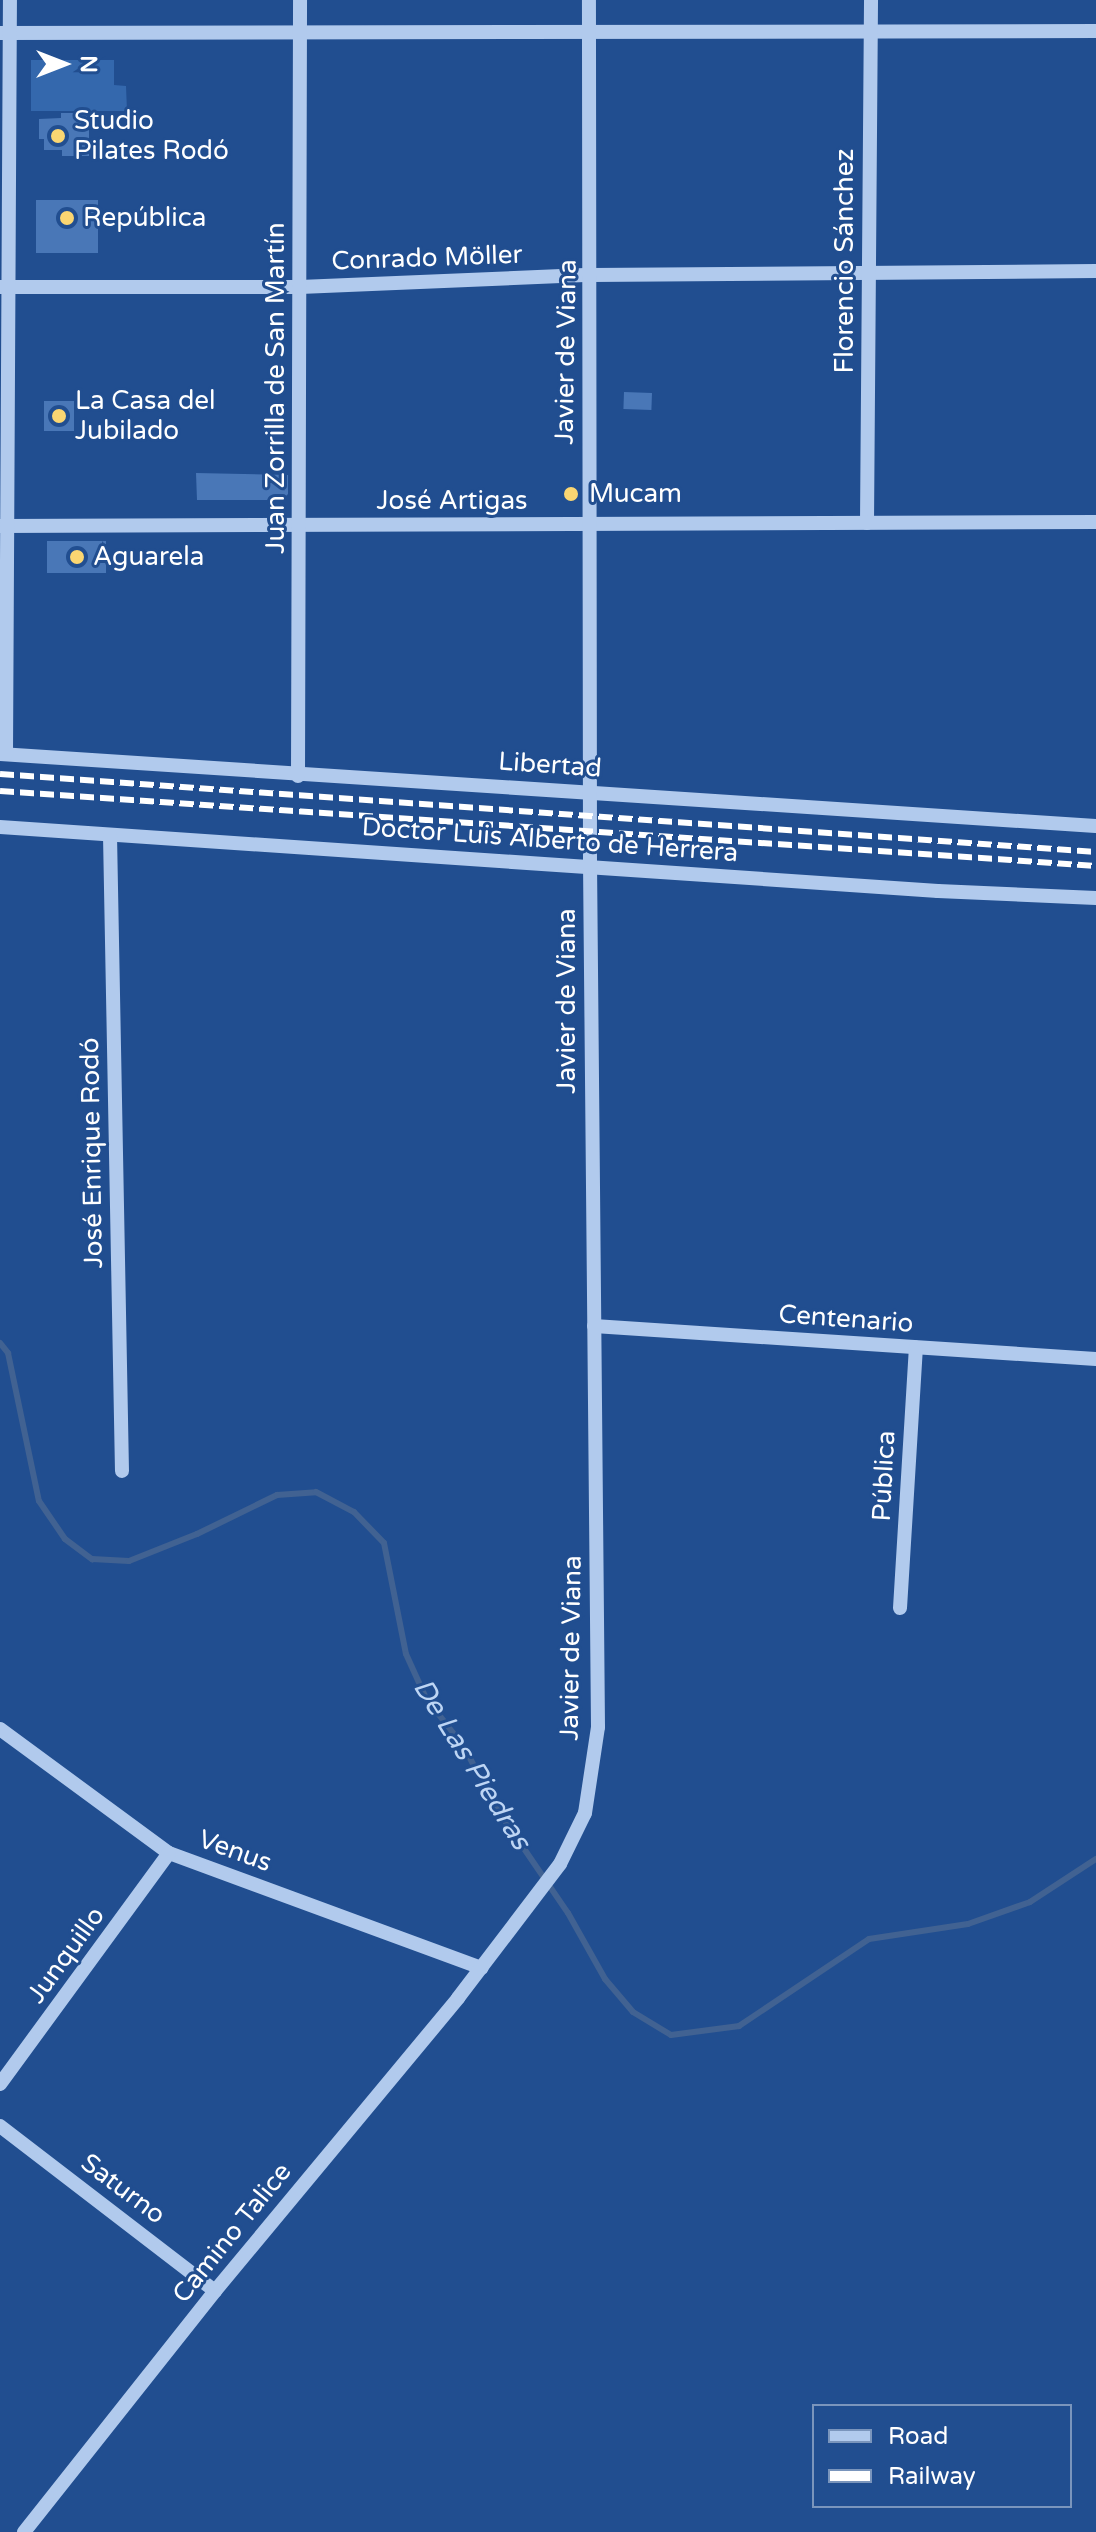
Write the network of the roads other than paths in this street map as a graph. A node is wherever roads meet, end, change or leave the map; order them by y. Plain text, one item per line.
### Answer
1 (10, 0) edge
2 (300, 0) edge
3 (589, 0) edge
4 (871, 0) edge
5 (871, 29) junction
6 (300, 30) junction
7 (1096, 31) edge
8 (589, 32) junction
9 (5, 33) edge
10 (1096, 271) edge
11 (868, 273) junction
12 (591, 275) junction
13 (4, 287) edge
14 (300, 287) junction
15 (1096, 522) edge
16 (867, 523) junction
17 (589, 524) junction
18 (4, 526) edge
19 (300, 526) junction
20 (3, 754) edge
21 (298, 776) junction
22 (591, 791) junction
23 (1096, 826) edge
24 (0, 827) edge
25 (110, 835) junction
26 (590, 866) junction
27 (1096, 898) edge
28 (594, 1326) junction
29 (916, 1347) junction
30 (1096, 1359) edge
31 (122, 1471) dead end
32 (900, 1608) dead end
33 (0, 1729) edge
34 (169, 1853) junction
35 (481, 1968) junction
36 (0, 2084) edge
37 (0, 2126) edge
38 (215, 2291) junction
39 (24, 2532) edge

1 - 9 street
2 - 6 street, Juan Zorrilla de San Martín
3 - 8 street, Javier de Viana
4 - 5 street, Florencio Sánchez
5 - 7 street
5 - 8 street
5 - 11 street, Florencio Sánchez
6 - 8 street
6 - 9 street
6 - 14 street, Juan Zorrilla de San Martín
8 - 12 street, Javier de Viana
9 - 13 street
10 - 11 street, Conrado Möller
11 - 12 street, Conrado Möller
11 - 16 street, Florencio Sánchez
12 - 14 street, Conrado Möller
12 - 17 street, Javier de Viana
13 - 14 street, Conrado Möller
13 - 18 street
14 - 19 street, Juan Zorrilla de San Martín
15 - 16 street, José Artigas
16 - 17 street, José Artigas
17 - 19 street, José Artigas
17 - 22 street, Javier de Viana
18 - 19 street, José Artigas
18 - 20 street
19 - 21 street, Juan Zorrilla de San Martín
20 - 21 street, Libertad
21 - 22 street, Libertad
22 - 23 street, Libertad
22 - 26 street, Javier de Viana
24 - 25 street, Doctor Luis Alberto de Herrera
25 - 26 street, Doctor Luis Alberto de Herrera
25 - 31 street, José Enrique Rodó
26 - 27 street, Doctor Luis Alberto de Herrera
26 - 28 street, Javier de Viana
28 - 29 street, Centenario
28 - 35 street, Javier de Viana
29 - 30 street, Centenario
29 - 32 street, Pública
33 - 34 street, Venus
34 - 35 street, Venus
34 - 36 street, Junquillo
35 - 38 street, Camino Talice
37 - 38 street, Saturno
38 - 39 street, Camino Talice

